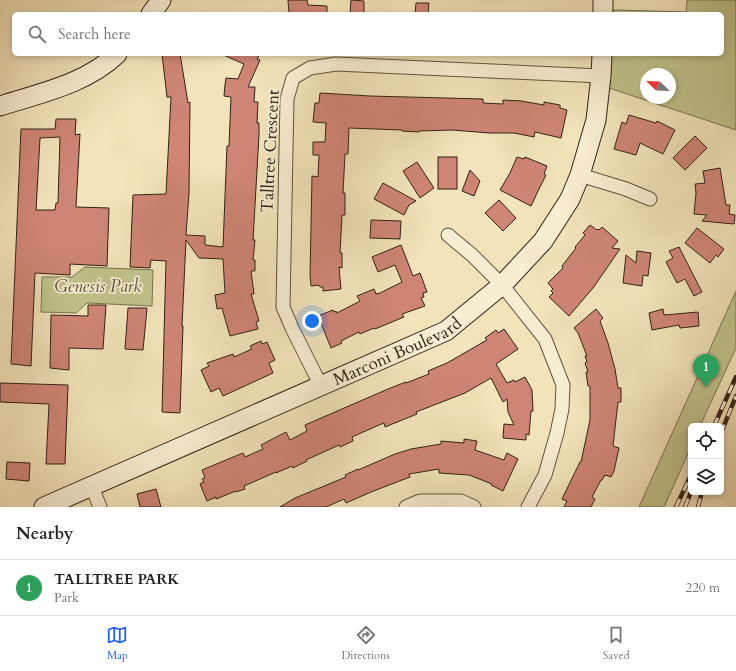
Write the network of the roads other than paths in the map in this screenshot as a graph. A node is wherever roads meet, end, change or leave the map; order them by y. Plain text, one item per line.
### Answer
1 (161, 0) edge
2 (603, 0) edge
3 (152, 12) edge
4 (603, 12) edge
5 (115, 56) edge
6 (602, 56) edge
7 (601, 76) junction
8 (0, 106) edge
9 (580, 175) junction
10 (650, 199) dead end
11 (448, 235) dead end
12 (502, 285) junction
13 (321, 386) junction
14 (92, 487) junction
15 (44, 507) edge
16 (100, 507) edge
17 (406, 507) edge
18 (474, 507) edge
19 (528, 507) edge

1 - 3 street
2 - 4 street
5 - 8 street
6 - 7 street, Marconi Boulevard
7 - 9 street, Marconi Boulevard
7 - 13 street, Talltree Crescent
9 - 10 street
9 - 12 street, Marconi Boulevard
11 - 12 street
12 - 13 street, Marconi Boulevard
12 - 19 street
13 - 14 street, Marconi Boulevard
14 - 15 street, Marconi Boulevard
14 - 16 street
17 - 18 street

